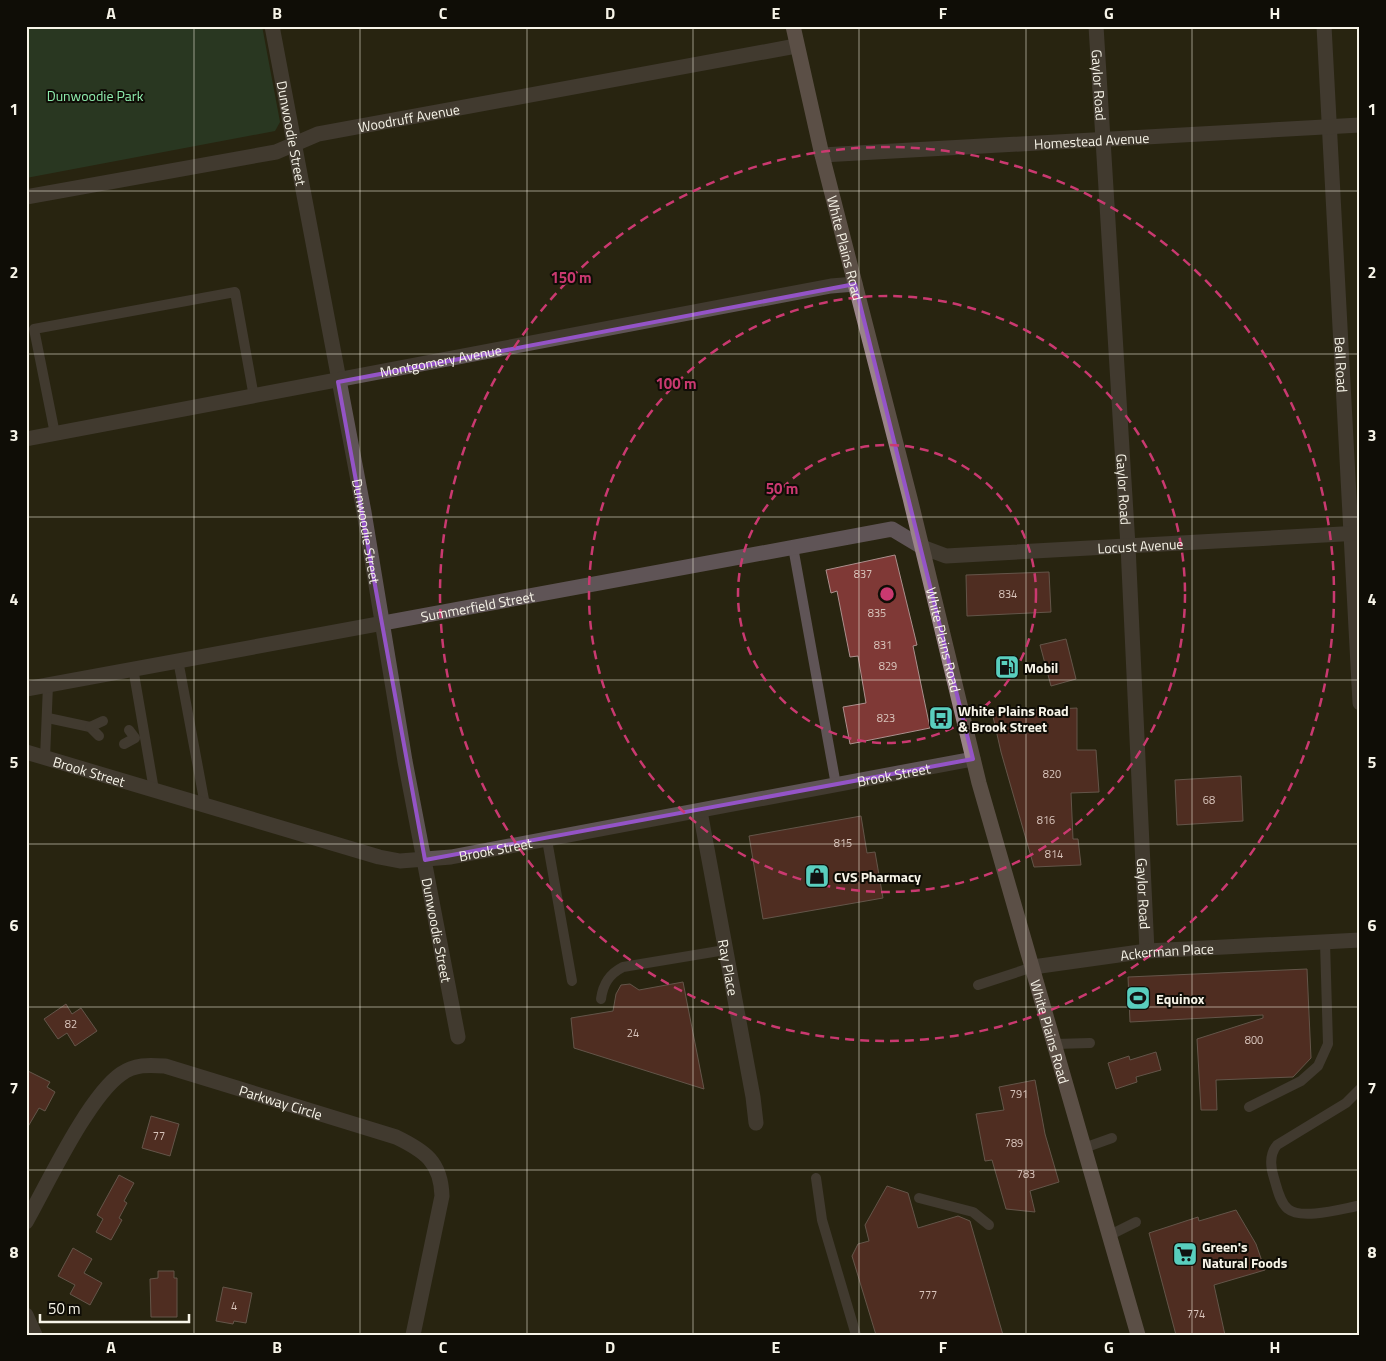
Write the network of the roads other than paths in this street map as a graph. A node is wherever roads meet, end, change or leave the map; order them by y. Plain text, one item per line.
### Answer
1 (272, 26) edge
2 (793, 26) edge
3 (1096, 26) edge
4 (1324, 26) edge
5 (796, 46) junction
6 (1360, 125) edge
7 (1329, 127) junction
8 (1102, 139) junction
9 (294, 144) junction
10 (822, 155) junction
11 (26, 197) edge
12 (855, 284) junction
13 (338, 382) junction
14 (254, 397) junction
15 (55, 434) junction
16 (26, 440) edge
17 (1355, 534) edge
18 (1128, 546) junction
19 (793, 547) junction
20 (922, 547) junction
21 (383, 622) junction
22 (178, 660) junction
23 (133, 668) junction
24 (48, 685) junction
25 (26, 689) edge
26 (1360, 703) edge
27 (48, 718) junction
28 (103, 721) dead end
29 (90, 727) junction
30 (99, 736) dead end
31 (147, 741) junction
32 (124, 744) dead end
33 (26, 752) edge
34 (45, 758) junction
35 (973, 759) junction
36 (836, 785) junction
37 (154, 790) junction
38 (205, 805) junction
39 (700, 811) junction
40 (547, 840) junction
41 (425, 860) junction
42 (1360, 940) edge
43 (1325, 942) junction
44 (726, 950) junction
45 (1147, 951) junction
46 (1033, 966) junction
47 (572, 981) dead end
48 (978, 985) dead end
49 (601, 999) dead end
50 (458, 1037) dead end
51 (1090, 1043) dead end
52 (1055, 1044) junction
53 (1360, 1089) edge
54 (1249, 1107) dead end
55 (756, 1123) dead end
56 (1112, 1138) dead end
57 (1084, 1148) junction
58 (816, 1178) dead end
59 (919, 1198) dead end
60 (1357, 1206) dead end
61 (26, 1222) edge
62 (1136, 1222) dead end
63 (989, 1225) dead end
64 (1110, 1235) junction
65 (26, 1315) edge
66 (35, 1335) edge
67 (413, 1335) edge
68 (856, 1335) edge
69 (1138, 1335) edge

1 - 9 street, Dunwoodie Street
2 - 5 main road, White Plains Road
3 - 8 street, Gaylor Road
4 - 7 street, Bell Road
5 - 9 street, Woodruff Avenue
5 - 10 main road, White Plains Road
6 - 7 street, Homestead Avenue
7 - 8 street, Homestead Avenue
7 - 17 street, Bell Road
8 - 10 street, Homestead Avenue
8 - 18 street, Gaylor Road
9 - 11 street, Woodruff Avenue
9 - 13 street, Dunwoodie Street
10 - 12 main road, White Plains Road
12 - 13 street, Montgomery Avenue
12 - 20 main road, White Plains Road
13 - 14 street, Montgomery Avenue
13 - 21 street, Dunwoodie Street
14 - 15 street, Montgomery Avenue
14 - 15 lane
15 - 16 street, Montgomery Avenue
17 - 18 street, Locust Avenue
17 - 26 street, Bell Road
18 - 20 street, Locust Avenue
18 - 45 street, Gaylor Road
19 - 20 street, Summerfield Street
19 - 21 street, Summerfield Street
19 - 36 lane
20 - 35 main road, White Plains Road
21 - 22 street, Summerfield Street
21 - 41 street, Dunwoodie Street
22 - 23 street, Summerfield Street
22 - 38 lane
23 - 24 street, Summerfield Street
23 - 31 lane
24 - 25 street, Summerfield Street
24 - 27 lane
27 - 29 lane
27 - 34 lane
28 - 29 lane
29 - 30 lane
31 - 32 lane
31 - 37 lane
33 - 34 street, Brook Street
34 - 37 street, Brook Street
35 - 36 street, Brook Street
35 - 46 main road, White Plains Road
36 - 39 street, Brook Street
37 - 38 street, Brook Street
38 - 41 street, Brook Street
39 - 40 street, Brook Street
39 - 44 street, Ray Place
40 - 41 street, Brook Street
40 - 47 lane
41 - 50 street, Dunwoodie Street
42 - 43 street, Ackerman Place
43 - 45 street, Ackerman Place
43 - 54 lane
44 - 49 lane
44 - 55 street, Ray Place
45 - 46 street, Ackerman Place
46 - 48 lane, Ackerman Place
46 - 52 main road, White Plains Road
51 - 52 lane
52 - 57 main road, White Plains Road
53 - 60 lane
56 - 57 lane
57 - 64 main road, White Plains Road
58 - 68 lane
59 - 63 lane
61 - 67 street, Parkway Circle
62 - 64 lane
64 - 69 main road, White Plains Road
65 - 66 street

